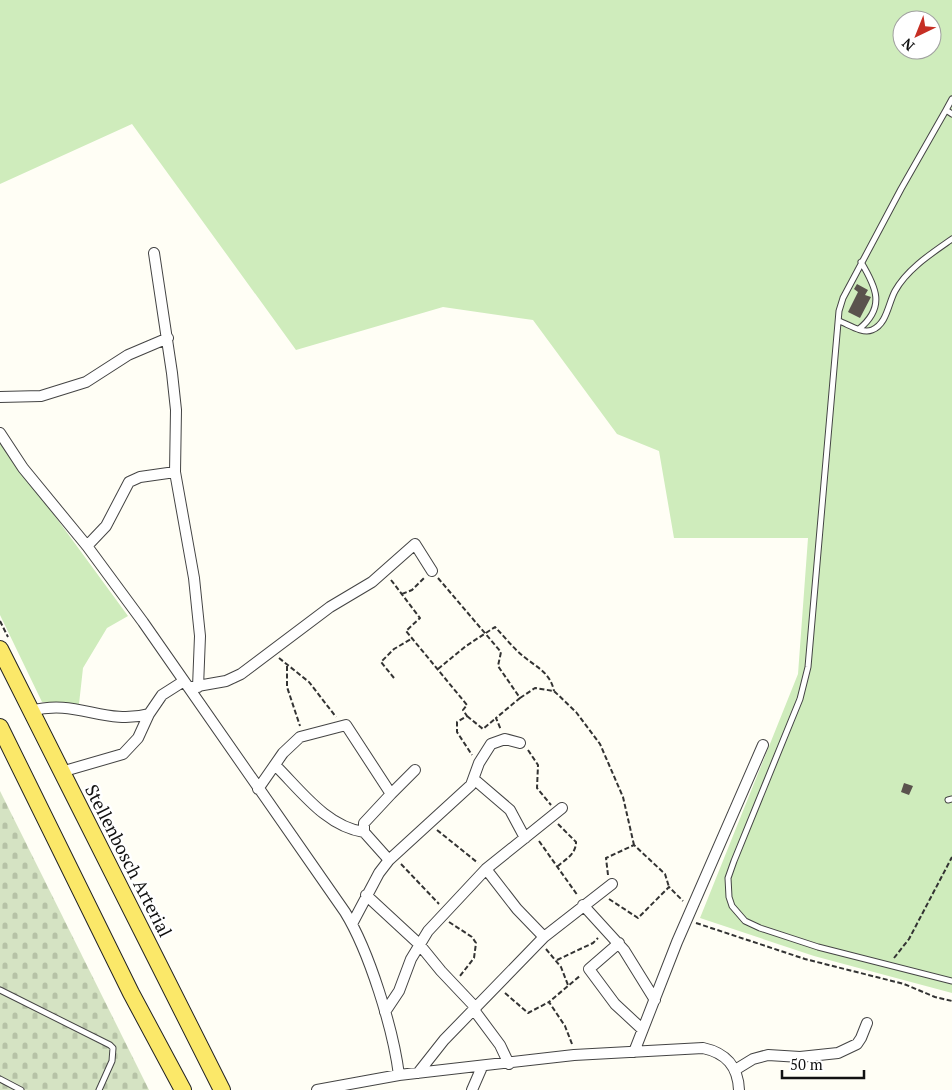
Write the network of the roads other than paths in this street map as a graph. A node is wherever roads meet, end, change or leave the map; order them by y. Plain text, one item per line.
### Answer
1 (952, 99) edge
2 (946, 110) junction
3 (952, 114) edge
4 (952, 239) edge
5 (154, 253) dead end
6 (861, 262) junction
7 (839, 321) junction
8 (859, 330) junction
9 (168, 338) junction
10 (0, 397) edge
11 (0, 433) edge
12 (175, 472) junction
13 (87, 546) junction
14 (432, 571) road end
15 (0, 649) edge
16 (190, 685) junction
17 (31, 711) junction
18 (149, 714) junction
19 (0, 727) edge
20 (520, 743) road end
21 (763, 745) dead end
22 (276, 766) junction
23 (415, 770) dead end
24 (61, 772) junction
25 (475, 780) junction
26 (258, 789) junction
27 (391, 794) junction
28 (562, 808) dead end
29 (364, 832) junction
30 (529, 835) junction
31 (390, 860) junction
32 (486, 869) junction
33 (612, 884) road end
34 (366, 895) junction
35 (582, 905) junction
36 (352, 924) junction
37 (542, 940) junction
38 (619, 942) junction
39 (419, 944) junction
40 (952, 981) edge
41 (0, 990) edge
42 (655, 1000) junction
43 (475, 1009) junction
44 (384, 1012) junction
45 (867, 1023) dead end
46 (642, 1029) junction
47 (634, 1052) junction
48 (509, 1064) junction
49 (482, 1067) junction
50 (735, 1070) junction
51 (418, 1073) junction
52 (399, 1075) junction
53 (0, 1079) edge
54 (21, 1090) edge
55 (99, 1090) edge
56 (183, 1090) edge
57 (222, 1090) edge
58 (317, 1090) edge
59 (472, 1090) edge
60 (739, 1090) edge

1 - 2 lane
2 - 3 lane
2 - 6 lane
4 - 8 lane
5 - 9 street
6 - 7 lane
6 - 8 lane
7 - 8 lane
7 - 40 lane
9 - 10 street
9 - 12 street
11 - 13 street
12 - 13 street
12 - 16 street
13 - 16 street
14 - 16 street
15 - 17 main road, Stellenbosch Arterial
16 - 18 street
16 - 26 street
17 - 18 street
17 - 24 main road, Stellenbosch Arterial
18 - 24 street
19 - 56 main road
20 - 25 street
21 - 42 street
22 - 26 street
22 - 27 street
22 - 29 street
23 - 27 street
24 - 57 main road, Stellenbosch Arterial
25 - 30 street
25 - 31 street
26 - 36 street
27 - 29 street
28 - 30 street
29 - 31 street
30 - 32 street
31 - 34 street
32 - 37 street
32 - 39 street
33 - 35 street
34 - 36 street
34 - 39 street
35 - 37 street
35 - 38 street
36 - 44 street
37 - 43 street
38 - 42 street
38 - 46 street
39 - 43 street
39 - 44 street
41 - 55 lane
42 - 46 street
43 - 48 street
43 - 51 street
44 - 52 street
45 - 50 street
46 - 47 street
47 - 48 street
47 - 50 street
48 - 49 street
49 - 51 street
49 - 59 street
50 - 60 street
51 - 52 street
52 - 58 street
53 - 54 lane

